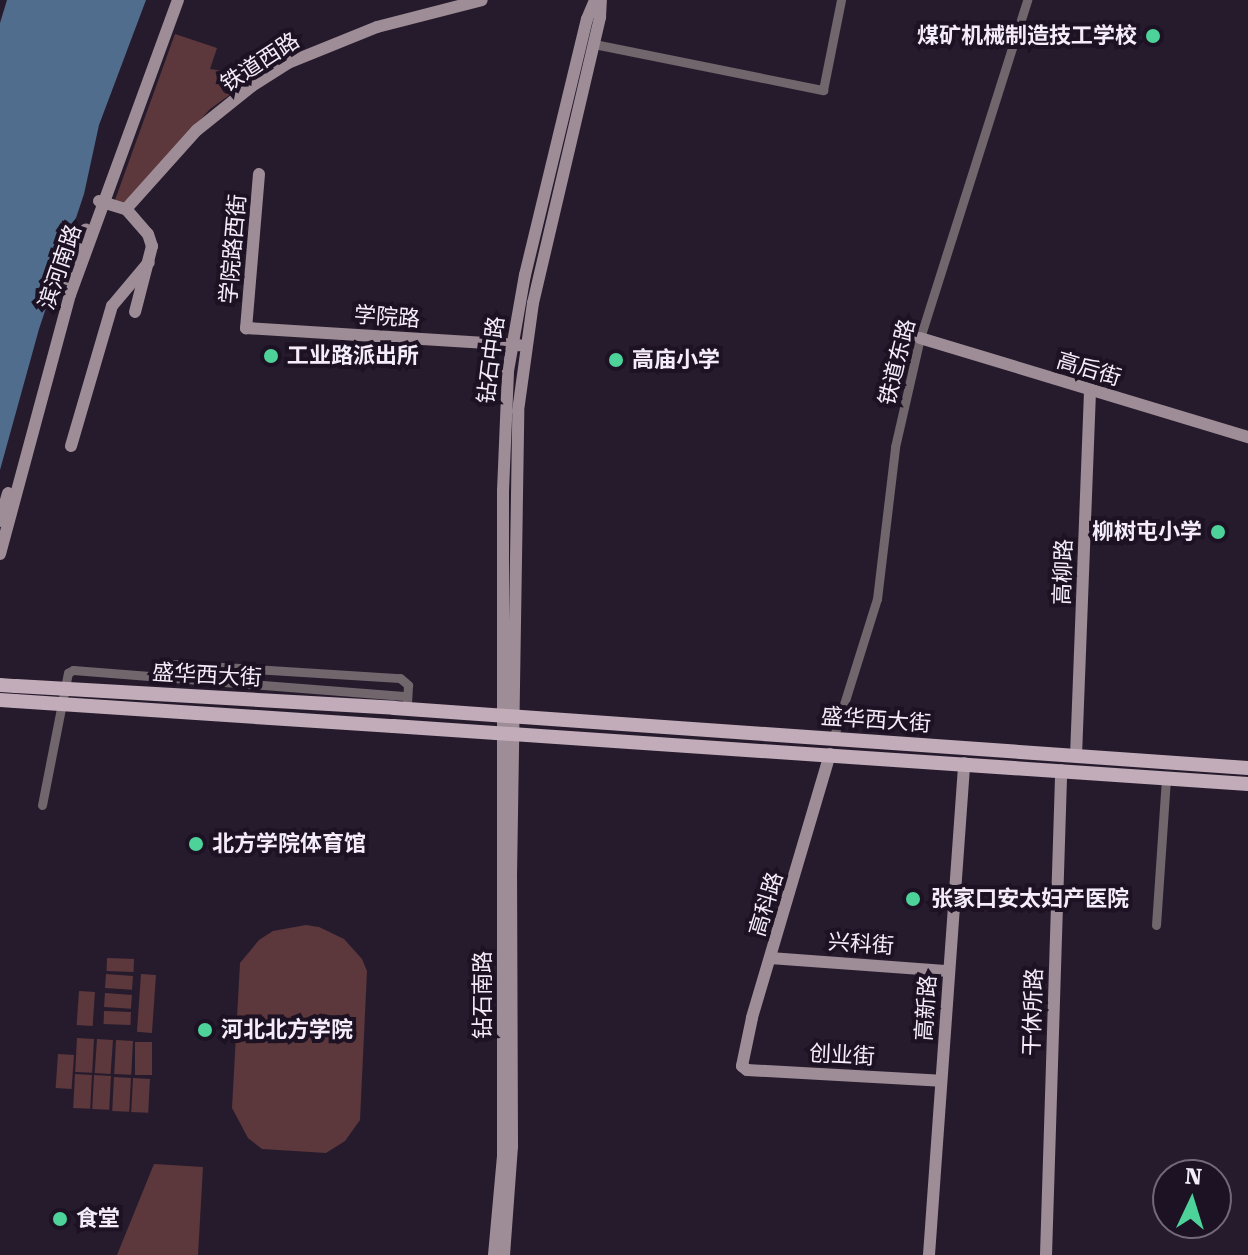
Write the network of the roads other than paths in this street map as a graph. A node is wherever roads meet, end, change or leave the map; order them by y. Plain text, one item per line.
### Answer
1 (169, 0) edge
2 (178, 0) edge
3 (482, 0) edge
4 (598, 0) edge
5 (841, 0) edge
6 (1027, 0) edge
7 (594, 44) junction
8 (259, 174) dead end
9 (100, 201) junction
10 (126, 209) junction
11 (149, 262) junction
12 (135, 312) dead end
13 (246, 328) joint
14 (920, 338) junction
15 (511, 345) junction
16 (526, 346) junction
17 (1090, 390) junction
18 (1248, 437) edge
19 (71, 446) dead end
20 (0, 521) edge
21 (0, 554) edge
22 (175, 664) dead end
23 (0, 685) edge
24 (10, 695) edge
25 (402, 705) junction
26 (508, 717) junction
27 (670, 727) junction
28 (508, 734) junction
29 (669, 744) junction
30 (831, 746) junction
31 (1076, 756) junction
32 (1248, 762) edge
33 (964, 763) junction
34 (1219, 766) junction
35 (1248, 768) edge
36 (1061, 770) junction
37 (1166, 778) junction
38 (1248, 784) edge
39 (42, 805) dead end
40 (1156, 925) dead end
41 (770, 958) junction
42 (949, 971) junction
43 (742, 1066) joint
44 (941, 1081) junction
45 (494, 1255) edge
46 (504, 1255) edge
47 (929, 1255) edge
48 (1046, 1255) edge

1 - 9 main road, 滨河南路
2 - 9 main road, 滨河南路
3 - 10 main road, 铁道西路
4 - 7 main road, 钻石中路
4 - 15 main road, 钻石中路
5 - 7 street
6 - 14 street, 铁道东路
7 - 16 main road, 钻石中路
8 - 13 main road, 学院路西街
9 - 10 main road
9 - 20 main road, 滨河南路
9 - 21 main road, 滨河南路
10 - 11 main road
11 - 12 main road
11 - 19 main road
13 - 15 main road, 学院路
14 - 17 main road, 高后街
14 - 30 street, 铁道东路
15 - 16 main road, 学院路
15 - 26 main road, 钻石中路
16 - 26 main road, 钻石中路
17 - 18 main road, 高后街
17 - 31 main road, 高柳路
22 - 25 street
23 - 24 main road
24 - 25 main road, 盛华西大街, bridge
24 - 28 main road, 盛华西大街, bridge
25 - 26 main road, 盛华西大街
25 - 39 street
26 - 27 main road, 盛华西大街
26 - 28 main road, 钻石中路
27 - 29 main road
27 - 30 main road, 盛华西大街
28 - 29 main road, 盛华西大街
28 - 45 main road, 钻石南路
28 - 46 main road, 钻石南路
29 - 30 main road, 盛华西大街
30 - 31 main road, 盛华西大街
30 - 33 main road, 盛华西大街
30 - 41 main road, 高科路
31 - 34 main road, 盛华西大街
32 - 34 main road
33 - 36 main road, 盛华西大街
33 - 42 main road, 高新路
34 - 35 main road, 盛华西大街
36 - 37 main road, 盛华西大街
36 - 48 main road, 干休所路
37 - 38 main road, 盛华西大街
37 - 40 street
41 - 42 main road, 兴科街
41 - 43 main road, 高科路
42 - 44 main road, 高新路
43 - 44 main road, 创业街
44 - 47 main road, 高新路

